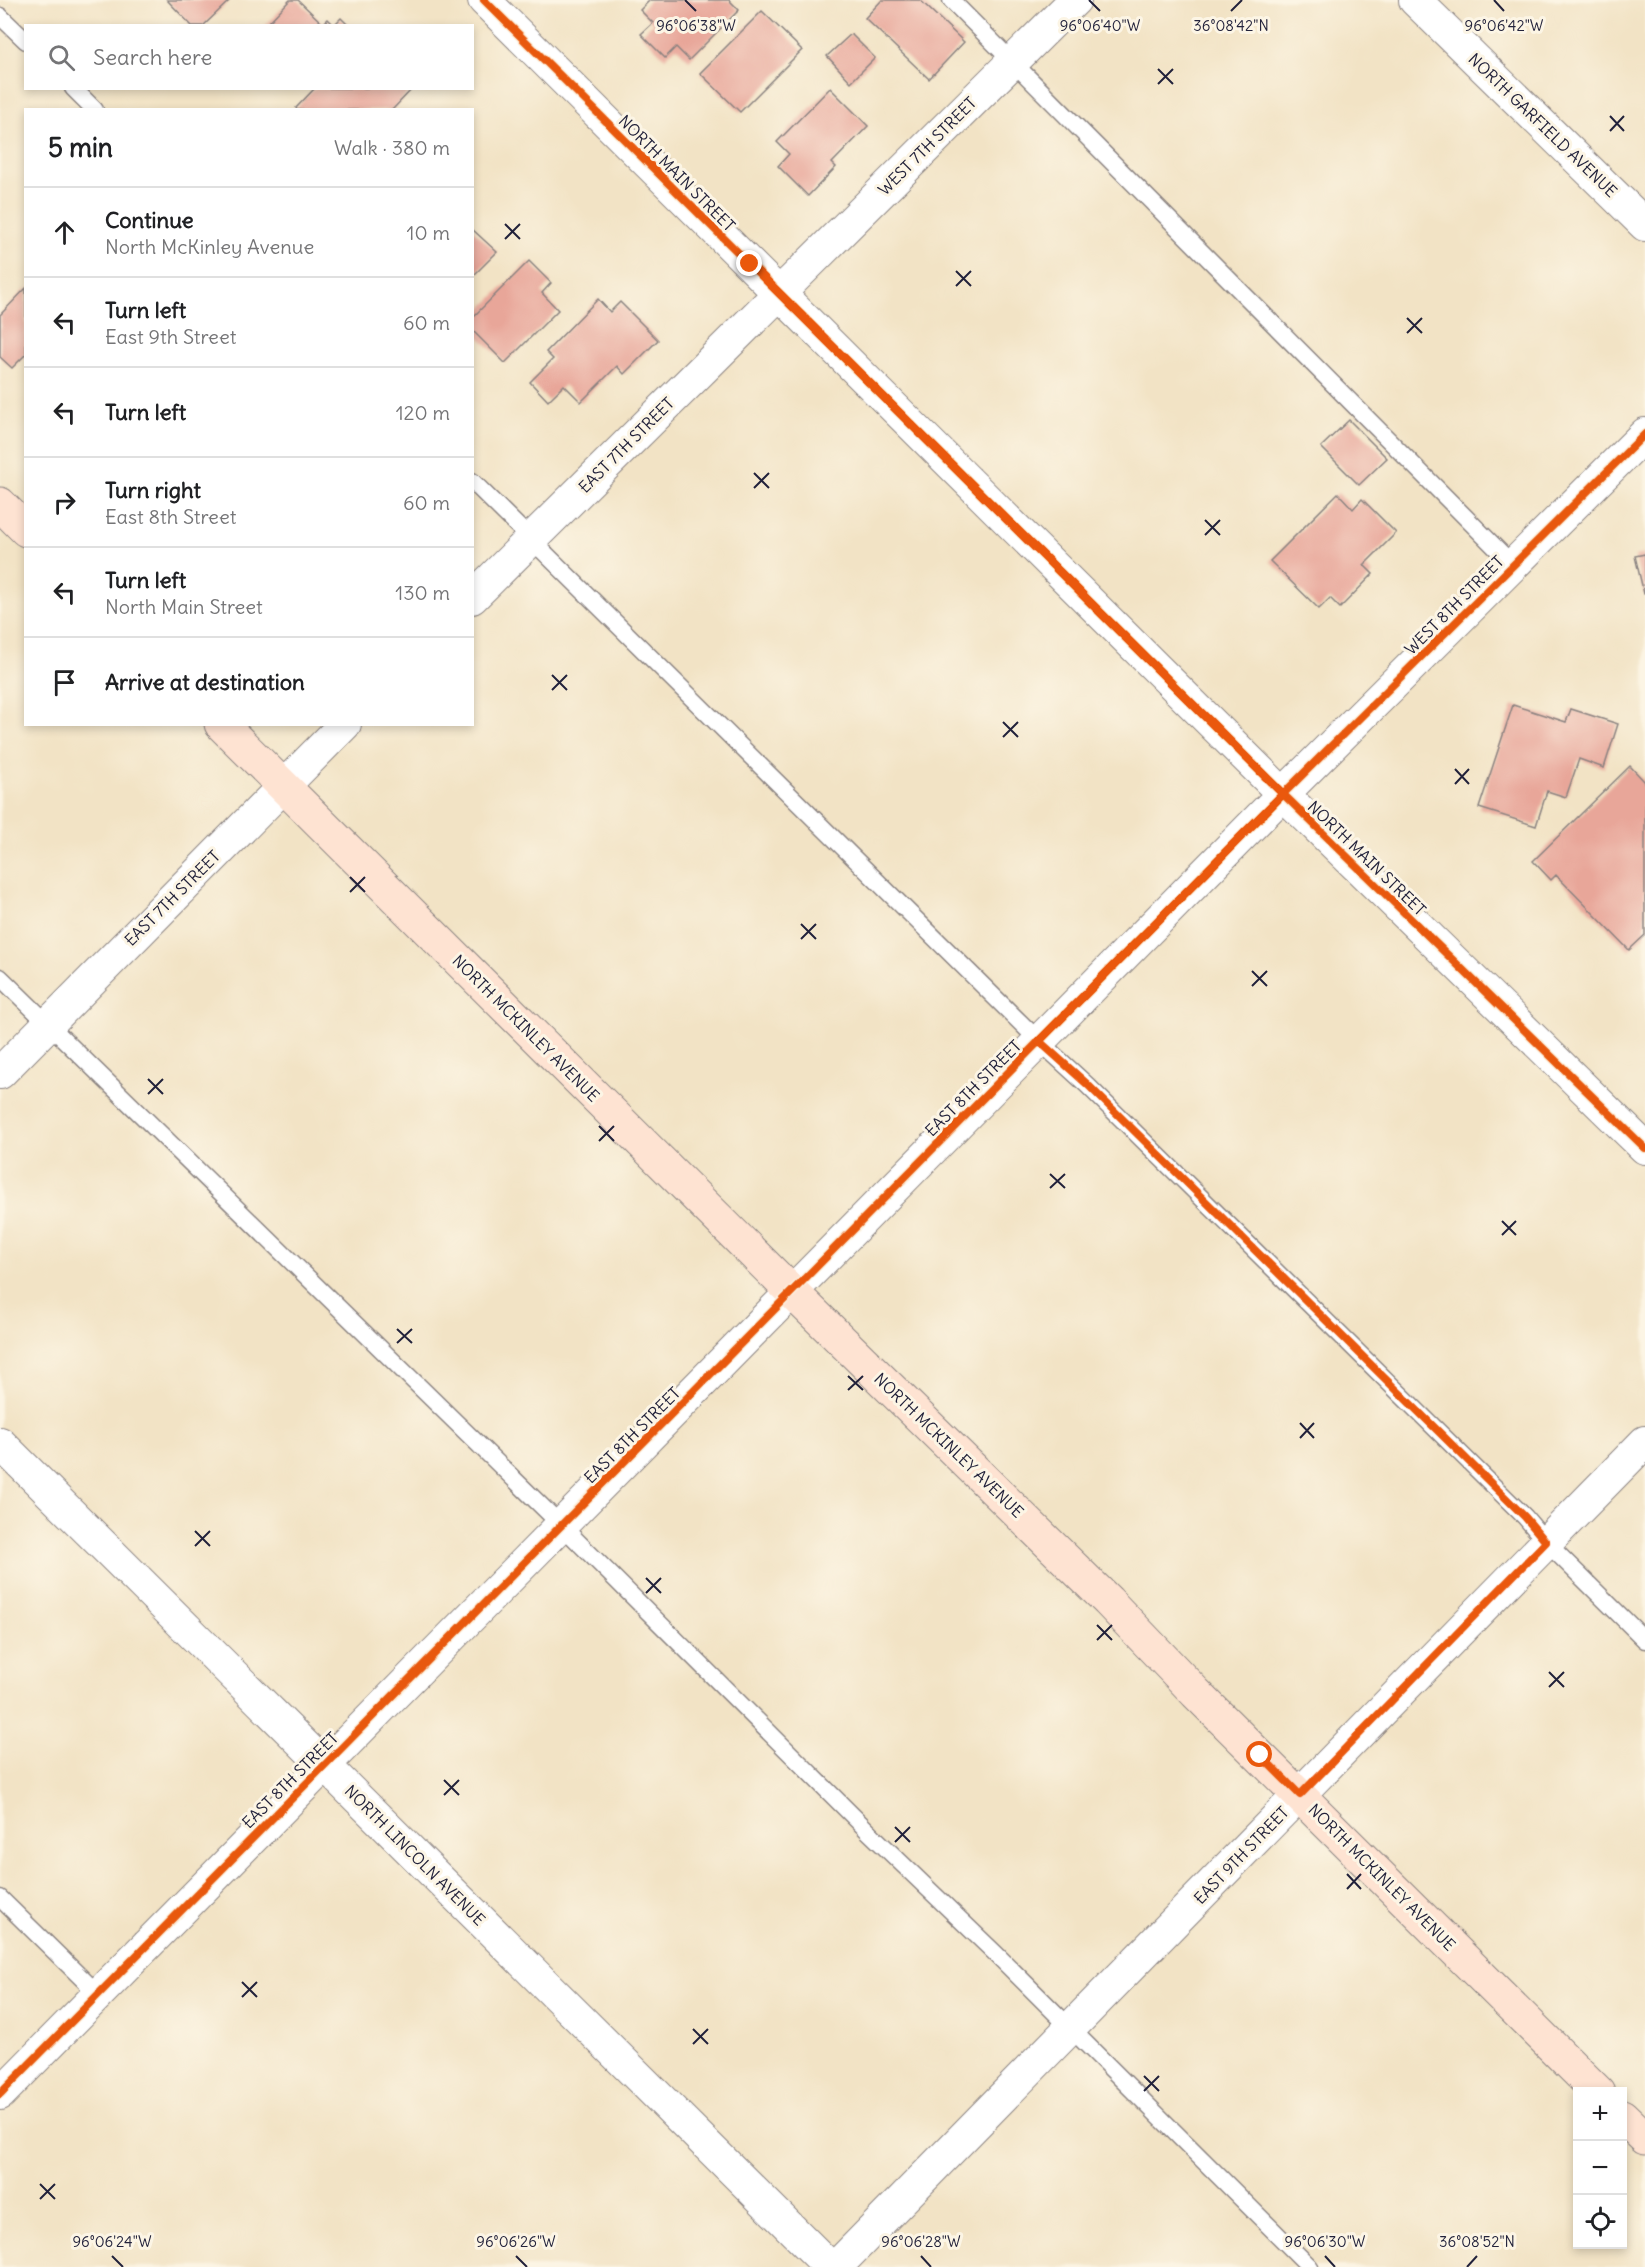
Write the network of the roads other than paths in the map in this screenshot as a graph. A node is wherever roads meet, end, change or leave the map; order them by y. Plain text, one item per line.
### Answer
1 (484, 0) edge
2 (951, 0) edge
3 (1075, 0) edge
4 (1415, 0) edge
5 (0, 16) edge
6 (24, 39) edge
7 (1013, 61) junction
8 (75, 90) edge
9 (93, 108) edge
10 (1645, 225) edge
11 (779, 293) junction
12 (1645, 434) edge
13 (474, 483) edge
14 (0, 504) edge
15 (24, 528) edge
16 (532, 539) junction
17 (1514, 565) junction
18 (474, 596) edge
19 (223, 726) edge
20 (343, 726) edge
21 (283, 787) junction
22 (1283, 794) junction
23 (0, 978) edge
24 (48, 1025) junction
25 (1039, 1041) junction
26 (0, 1073) edge
27 (1645, 1149) edge
28 (792, 1292) junction
29 (1645, 1442) edge
30 (0, 1443) edge
31 (561, 1525) junction
32 (1546, 1542) junction
33 (1645, 1641) edge
34 (324, 1765) junction
35 (1300, 1795) junction
36 (0, 1898) edge
37 (98, 1994) junction
38 (1070, 2028) junction
39 (1594, 2087) edge
40 (0, 2094) edge
41 (1627, 2120) edge
42 (1645, 2138) edge
43 (830, 2267) edge
44 (836, 2267) edge
45 (1310, 2267) edge

1 - 11 street, NORTH MAIN STREET
2 - 7 lane
3 - 7 street, WEST 7TH STREET
4 - 10 street, NORTH GARFIELD AVENUE
5 - 6 lane
7 - 11 street, WEST 7TH STREET
7 - 17 lane
8 - 9 lane
11 - 16 street, EAST 7TH STREET
11 - 22 street, NORTH MAIN STREET
12 - 17 street, WEST 8TH STREET
13 - 16 lane
14 - 15 main road
16 - 18 street, EAST 7TH STREET
16 - 25 lane
17 - 22 street, WEST 8TH STREET
19 - 21 main road, NORTH MCKINLEY AVENUE
20 - 21 street, EAST 7TH STREET
21 - 24 street, EAST 7TH STREET
21 - 28 main road, NORTH MCKINLEY AVENUE
22 - 25 street, EAST 8TH STREET
22 - 27 street, NORTH MAIN STREET
23 - 24 lane
24 - 26 street, EAST 7TH STREET
24 - 31 lane
25 - 28 street, EAST 8TH STREET
25 - 32 lane
28 - 31 street, EAST 8TH STREET
28 - 35 main road, NORTH MCKINLEY AVENUE
29 - 32 street, EAST 9TH STREET
30 - 34 street, NORTH LINCOLN AVENUE
31 - 34 street, EAST 8TH STREET
31 - 38 lane
32 - 33 lane
32 - 35 street, EAST 9TH STREET
34 - 37 street, EAST 8TH STREET
34 - 43 street, NORTH LINCOLN AVENUE
35 - 38 street, EAST 9TH STREET
35 - 39 main road, NORTH MCKINLEY AVENUE
36 - 37 lane
37 - 40 street, EAST 8TH STREET
38 - 44 street, EAST 9TH STREET
38 - 45 lane
41 - 42 main road

